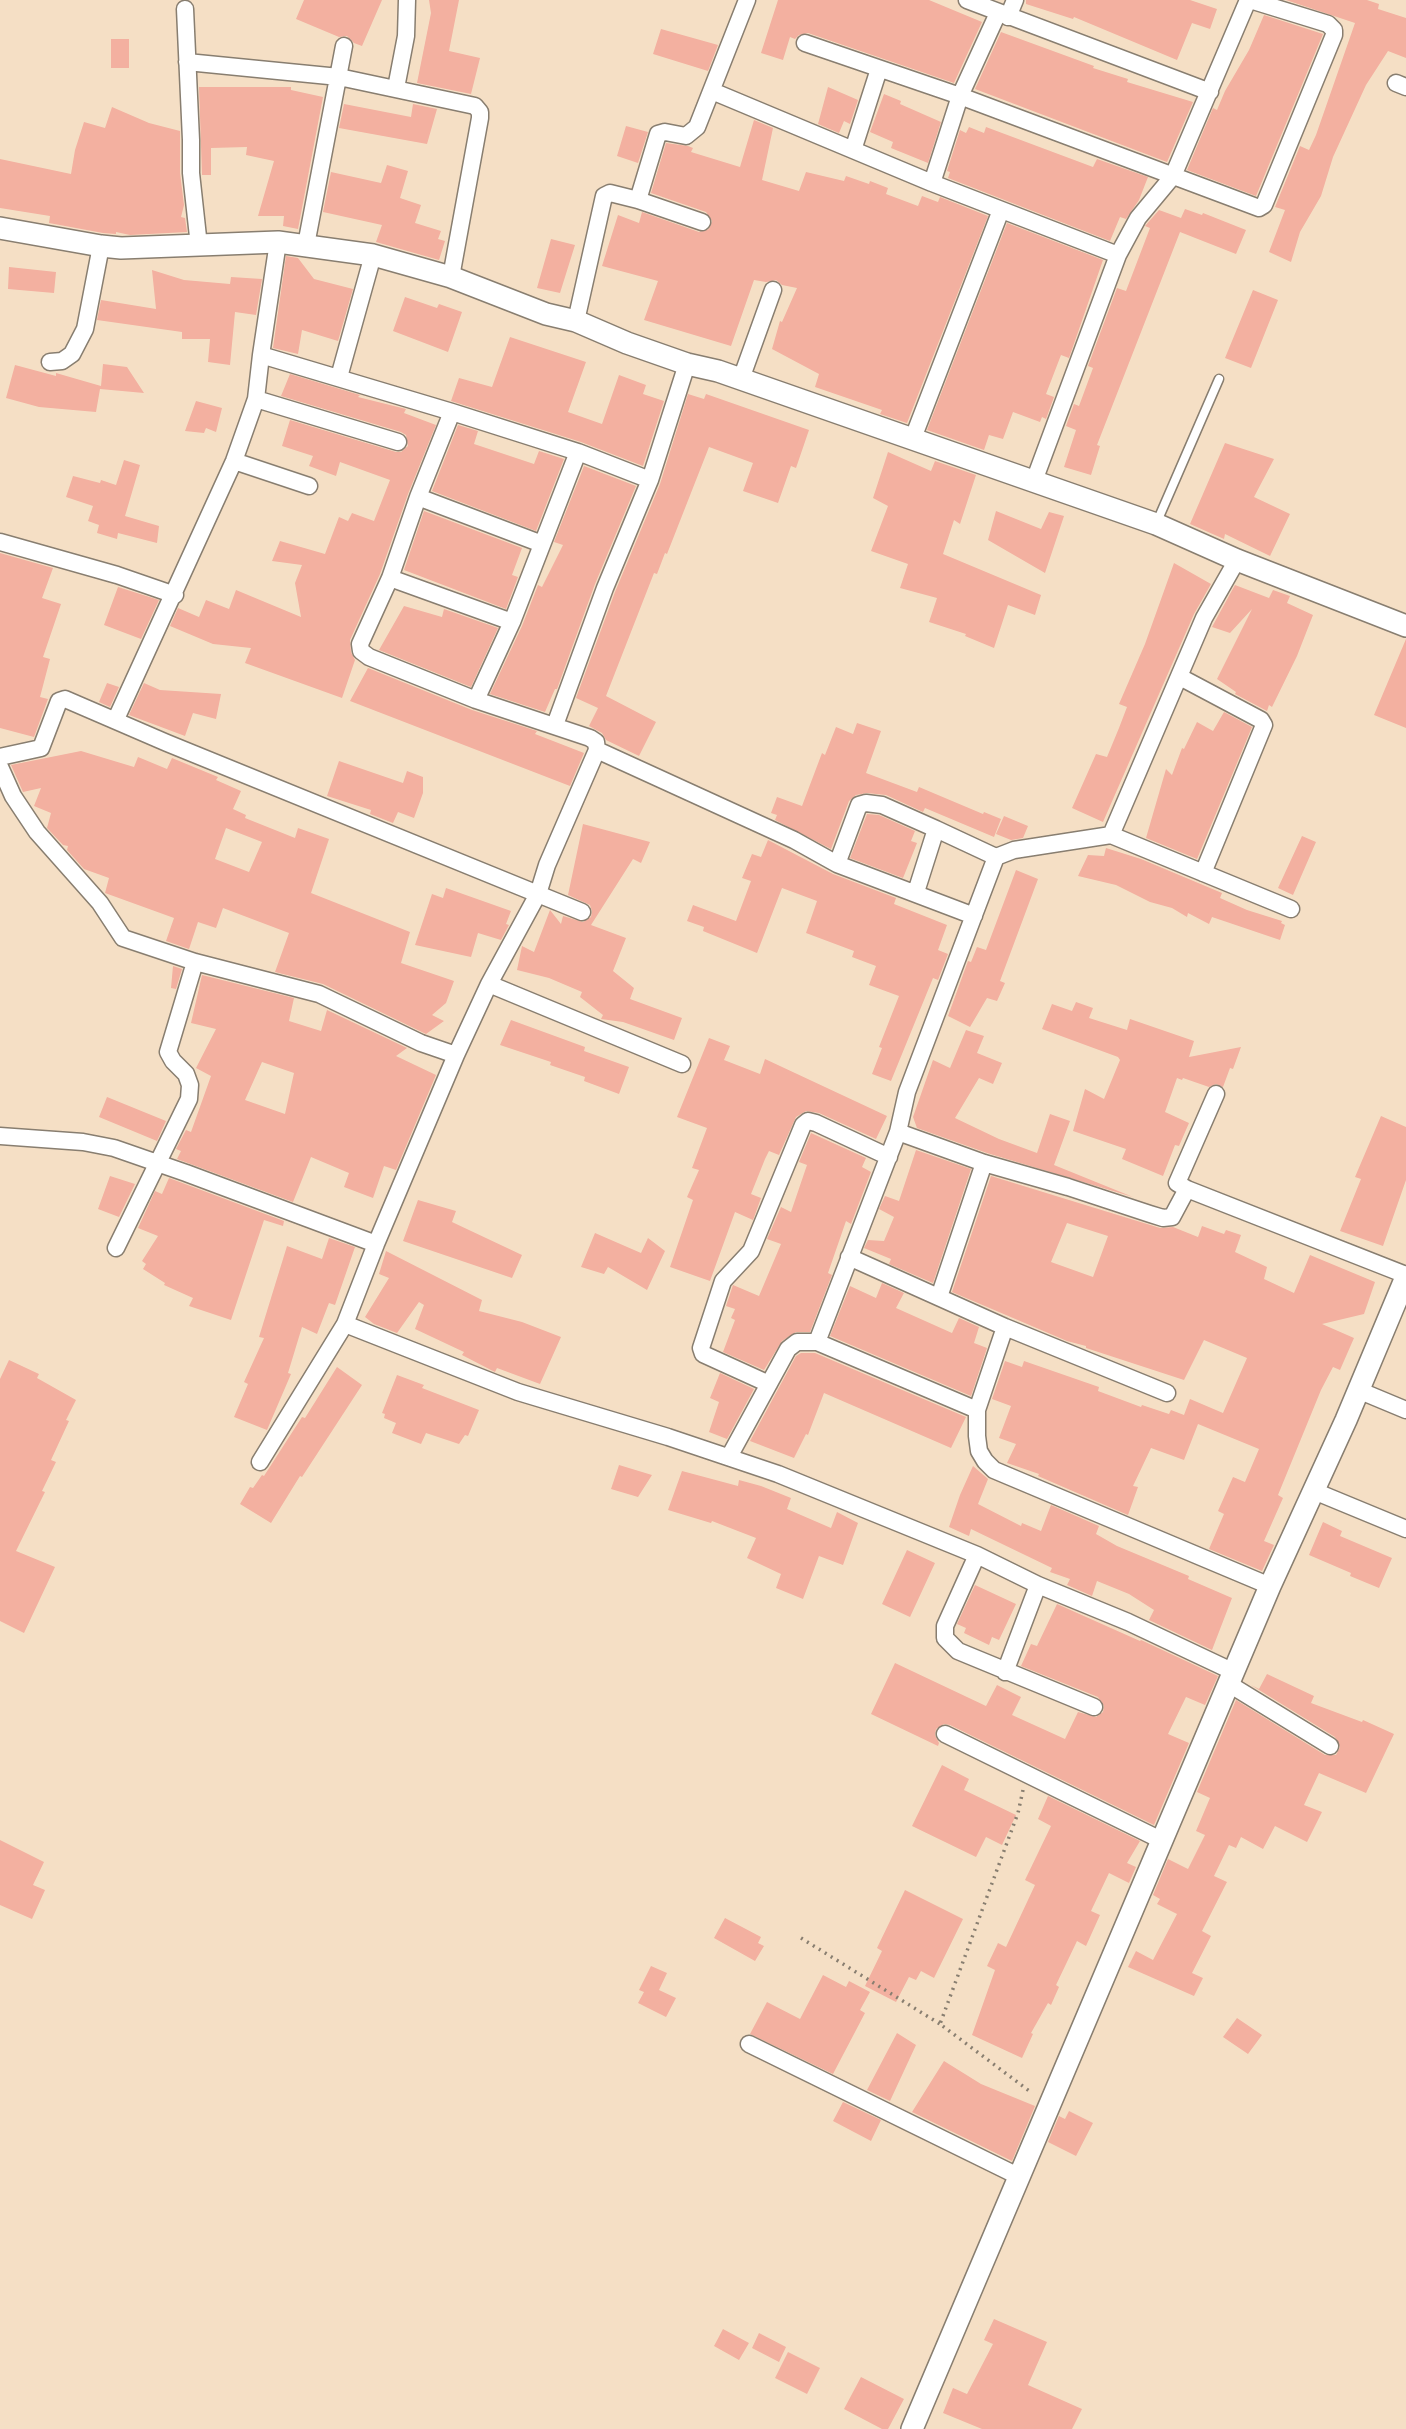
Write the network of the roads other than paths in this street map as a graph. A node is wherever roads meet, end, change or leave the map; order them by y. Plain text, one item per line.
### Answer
1 (407, 0) edge
2 (747, 0) edge
3 (967, 0) edge
4 (1015, 0) edge
5 (1249, 0) edge
6 (185, 9) dead end
7 (1003, 15) junction
8 (804, 43) dead end
9 (344, 46) dead end
10 (187, 62) junction
11 (879, 69) junction
12 (339, 77) junction
13 (396, 88) junction
14 (712, 91) junction
15 (1210, 92) junction
16 (960, 96) junction
17 (853, 150) junction
18 (1173, 176) junction
19 (932, 183) junction
20 (638, 200) junction
21 (1001, 209) junction
22 (702, 222) dead end
23 (0, 229) edge
24 (278, 242) junction
25 (306, 245) junction
26 (101, 246) junction
27 (199, 246) junction
28 (1118, 254) junction
29 (373, 255) junction
30 (451, 277) junction
31 (773, 290) dead end
32 (576, 321) junction
33 (261, 355) junction
34 (50, 362) dead end
35 (687, 364) junction
36 (339, 377) junction
37 (741, 379) junction
38 (1219, 379) dead end
39 (256, 398) junction
40 (452, 412) junction
41 (914, 438) junction
42 (398, 442) dead end
43 (578, 452) junction
44 (234, 461) junction
45 (650, 480) junction
46 (1034, 481) junction
47 (309, 486) dead end
48 (418, 498) junction
49 (1156, 524) junction
50 (0, 542) edge
51 (542, 544) junction
52 (1237, 560) junction
53 (390, 578) junction
54 (175, 595) junction
55 (512, 622) junction
56 (1406, 626) edge
57 (1180, 677) junction
58 (476, 700) junction
59 (116, 719) junction
60 (555, 726) junction
61 (597, 750) junction
62 (0, 757) edge
63 (0, 767) edge
64 (936, 830) junction
65 (1111, 835) junction
66 (996, 857) junction
67 (837, 864) junction
68 (1203, 873) junction
69 (916, 892) junction
70 (538, 894) junction
71 (1291, 909) dead end
72 (582, 912) dead end
73 (974, 916) junction
74 (195, 962) junction
75 (489, 984) junction
76 (456, 1055) junction
77 (682, 1064) dead end
78 (1216, 1094) dead end
79 (898, 1132) junction
80 (0, 1136) edge
81 (889, 1157) junction
82 (159, 1163) junction
83 (984, 1163) junction
84 (1188, 1189) junction
85 (376, 1244) junction
86 (116, 1248) dead end
87 (849, 1257) junction
88 (1406, 1276) edge
89 (939, 1297) junction
90 (345, 1324) junction
91 (1004, 1326) junction
92 (817, 1342) junction
93 (769, 1384) junction
94 (1358, 1390) junction
95 (1167, 1393) dead end
96 (977, 1410) junction
97 (1406, 1410) edge
98 (729, 1457) junction
99 (260, 1462) dead end
100 (1314, 1491) junction
101 (1406, 1529) edge
102 (977, 1555) junction
103 (1038, 1585) junction
104 (1270, 1586) junction
105 (1005, 1672) junction
106 (1232, 1678) junction
107 (1094, 1707) dead end
108 (945, 1734) dead end
109 (1330, 1746) dead end
110 (1163, 1841) junction
111 (749, 2044) dead end
112 (1020, 2177) junction
113 (912, 2429) edge

1 - 13 street
2 - 14 street
3 - 7 street
4 - 7 street
5 - 15 street
5 - 18 street
6 - 10 street
7 - 15 street
7 - 16 street
8 - 11 street
9 - 12 street
10 - 12 street
10 - 27 street
11 - 16 street
11 - 17 street
12 - 13 street
12 - 25 street
13 - 30 street
14 - 17 street
14 - 20 street
15 - 18 street
16 - 18 street
16 - 19 street
17 - 19 street
18 - 28 street
19 - 21 street
20 - 22 street
20 - 32 street
21 - 28 street
21 - 41 street
23 - 26 street
24 - 25 street
24 - 27 street
24 - 33 street
25 - 29 street
26 - 27 street
26 - 34 street
28 - 46 street
29 - 30 street
29 - 36 street
30 - 32 street
31 - 37 street
32 - 35 street
33 - 36 street
33 - 39 street
35 - 37 street
35 - 45 street
36 - 40 street
37 - 41 street
38 - 49 lane
39 - 42 street
39 - 44 street
40 - 43 street
40 - 48 street
41 - 46 street
43 - 45 street
43 - 51 street
44 - 47 street
44 - 54 street
45 - 60 street
46 - 49 street
48 - 51 street
48 - 53 street
49 - 52 street
50 - 54 street
51 - 55 street
52 - 56 street
52 - 57 street
53 - 55 street
53 - 58 street
54 - 59 street
55 - 58 street
57 - 65 street
57 - 68 street
58 - 60 street
59 - 62 street
59 - 70 street
60 - 61 street
61 - 67 street
61 - 70 street
63 - 74 street
64 - 66 street
64 - 67 street
64 - 69 street
65 - 66 street
65 - 68 street
66 - 73 street
67 - 69 street
68 - 71 street
69 - 73 street
70 - 72 street
70 - 75 street
73 - 79 street
74 - 76 street
74 - 82 street
75 - 76 street
75 - 77 street
76 - 85 street
78 - 84 street
79 - 81 street
79 - 83 street
80 - 82 street
81 - 87 street
81 - 93 street
82 - 85 street
82 - 86 street
83 - 84 street
83 - 89 street
84 - 88 street
85 - 90 street
87 - 89 street
87 - 92 street
88 - 94 street
89 - 91 street
90 - 98 street
90 - 99 street
91 - 95 street
91 - 96 street
92 - 93 street
92 - 96 street
93 - 98 street
94 - 97 street
94 - 100 street
96 - 104 street
98 - 102 street
100 - 101 street
100 - 104 street
102 - 103 street
102 - 105 street
103 - 105 street
103 - 106 street
104 - 106 street
105 - 107 street
106 - 109 street
106 - 110 street
108 - 110 street
110 - 112 street
111 - 112 street
112 - 113 street

